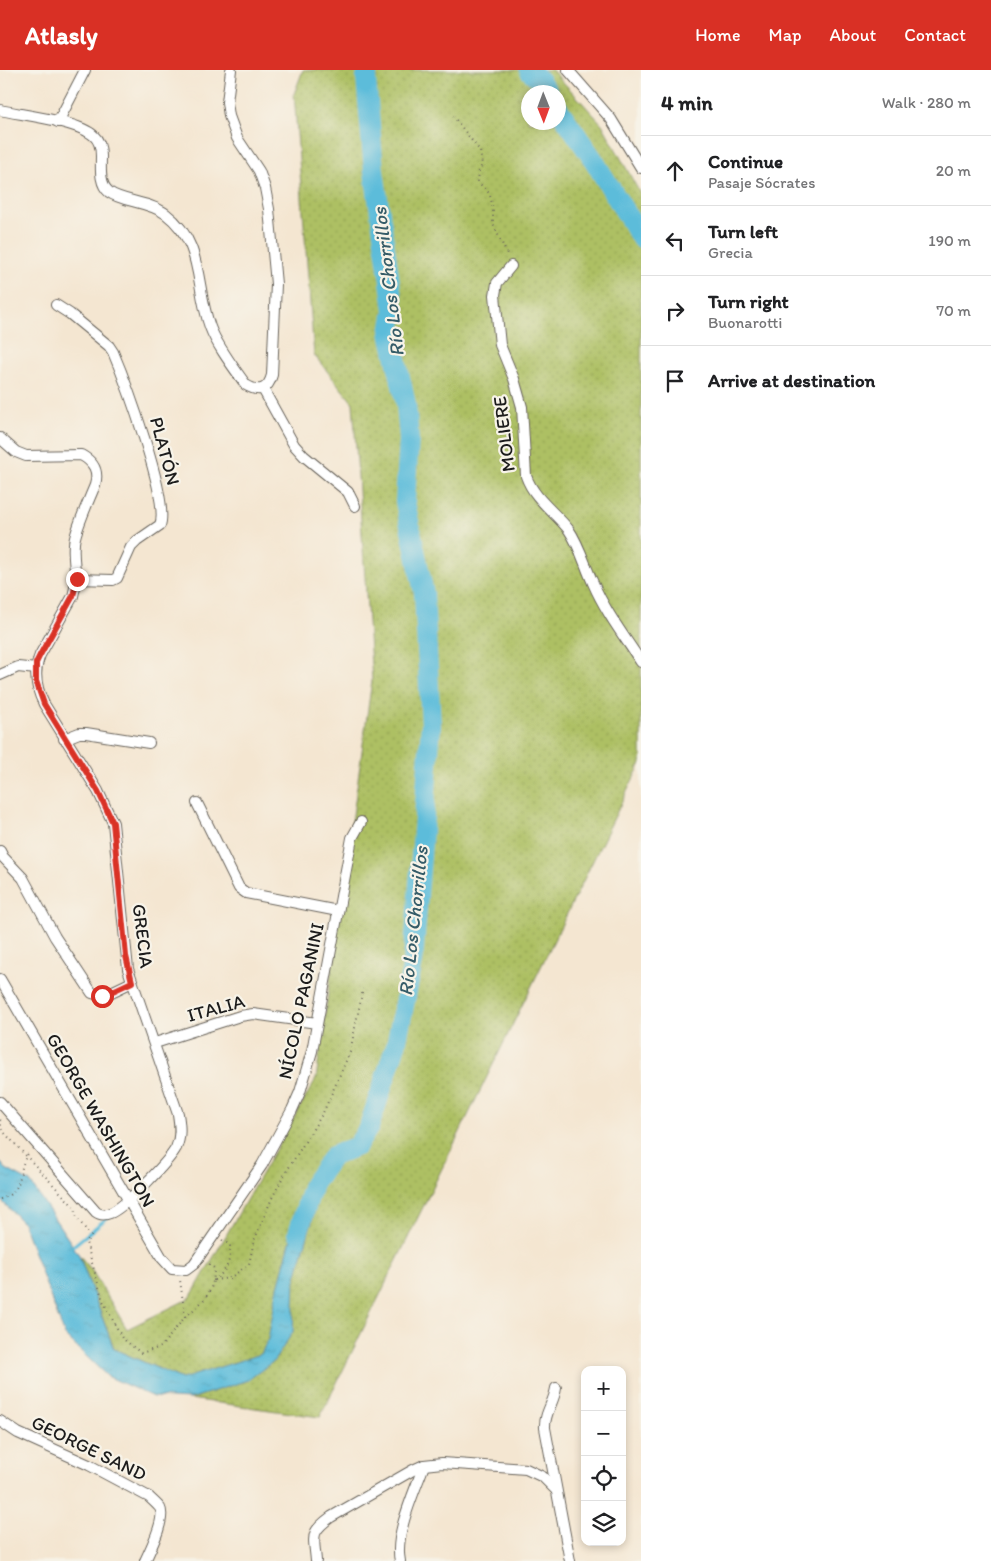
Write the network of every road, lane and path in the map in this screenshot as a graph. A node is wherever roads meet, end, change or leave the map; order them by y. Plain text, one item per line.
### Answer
1 (84, 70) edge
2 (231, 70) edge
3 (568, 70) edge
4 (0, 110) edge
5 (453, 116) dead end
6 (58, 122) junction
7 (641, 168) edge
8 (511, 266) joint
9 (56, 305) dead end
10 (263, 389) junction
11 (0, 438) edge
12 (355, 506) dead end
13 (77, 579) junction
14 (641, 662) edge
15 (36, 669) junction
16 (0, 675) edge
17 (64, 739) junction
18 (148, 743) dead end
19 (197, 803) dead end
20 (361, 822) dead end
21 (0, 851) edge
22 (338, 911) junction
23 (0, 980) edge
24 (132, 982) junction
25 (363, 988) dead end
26 (317, 1023) junction
27 (154, 1043) junction
28 (0, 1102) edge
29 (0, 1120) edge
30 (25, 1157) junction
31 (0, 1198) edge
32 (128, 1201) junction
33 (214, 1235) junction
34 (200, 1256) junction
35 (178, 1270) junction
36 (214, 1280) junction
37 (186, 1317) junction
38 (556, 1388) dead end
39 (0, 1421) edge
40 (424, 1465) junction
41 (556, 1490) junction
42 (145, 1561) edge
43 (316, 1561) edge
44 (400, 1561) edge
45 (570, 1561) edge

1 - 6 street
2 - 10 street
3 - 7 street
4 - 6 street
5 - 8 path
6 - 10 street
8 - 14 street, MOLIERE
9 - 13 street, PLATÓN
10 - 12 street
11 - 13 street
13 - 15 street
15 - 16 street
15 - 17 street, GRECIA
17 - 18 street
17 - 24 street, GRECIA
19 - 22 street
20 - 22 street, NÍCOLO PAGANINI
21 - 24 street
22 - 26 street, NÍCOLO PAGANINI
23 - 32 street, GEORGE WASHINGTON
24 - 27 street, GRECIA
25 - 36 path
26 - 27 street, ITALIA
26 - 33 street, NÍCOLO PAGANINI
27 - 32 street, GRECIA
28 - 32 street, GRECIA
29 - 30 path
30 - 31 path
30 - 37 path
32 - 35 street, GEORGE WASHINGTON
33 - 34 street, NÍCOLO PAGANINI
33 - 36 path
34 - 35 street, NÍCOLO PAGANINI
34 - 36 path
35 - 37 path
36 - 37 path
38 - 41 street
39 - 42 street, GEORGE SAND
40 - 41 street
40 - 43 street
40 - 44 street
41 - 45 street

